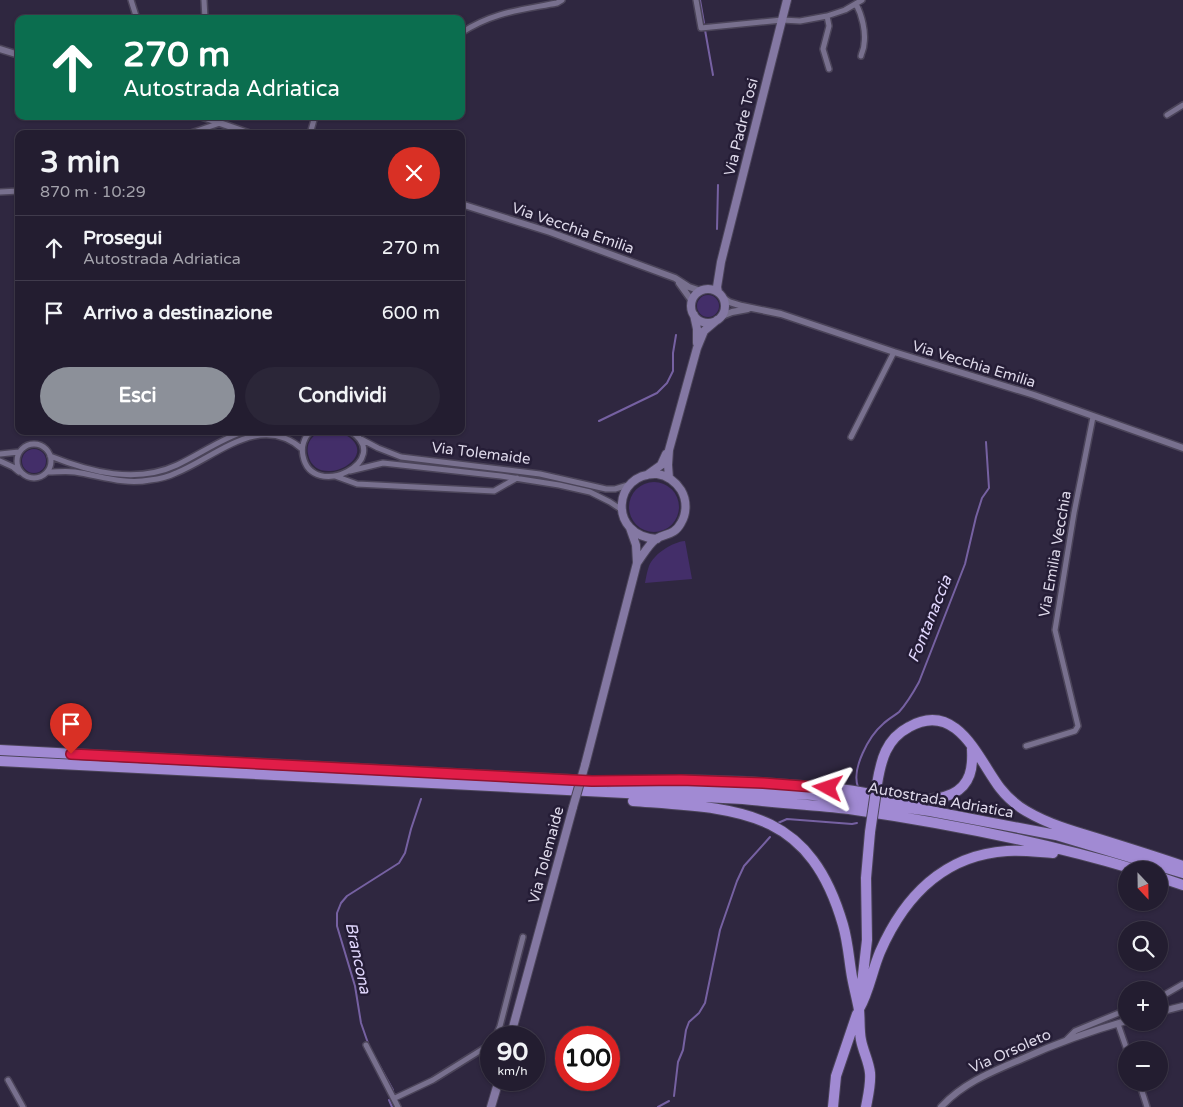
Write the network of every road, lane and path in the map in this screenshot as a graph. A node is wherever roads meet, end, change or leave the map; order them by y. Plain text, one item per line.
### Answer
1 (131, 0) edge
2 (204, 0) edge
3 (562, 0) edge
4 (696, 0) edge
5 (787, 0) edge
6 (862, 0) edge
7 (856, 4) junction
8 (136, 15) edge
9 (205, 15) edge
10 (827, 16) junction
11 (782, 20) junction
12 (465, 30) edge
13 (0, 49) edge
14 (15, 54) edge
15 (861, 56) dead end
16 (829, 69) dead end
17 (1183, 104) edge
18 (1167, 115) dead end
19 (211, 120) edge
20 (220, 123) junction
21 (200, 130) edge
22 (240, 130) edge
23 (15, 191) edge
24 (0, 192) edge
25 (465, 205) edge
26 (721, 262) junction
27 (675, 278) junction
28 (703, 290) junction
29 (721, 295) junction
30 (692, 301) junction
31 (757, 309) junction
32 (694, 315) junction
33 (720, 318) junction
34 (697, 348) junction
35 (894, 352) junction
36 (1093, 417) junction
37 (236, 435) edge
38 (308, 435) edge
39 (355, 435) edge
40 (358, 435) edge
41 (851, 437) dead end
42 (359, 438) junction
43 (1183, 448) edge
44 (302, 449) junction
45 (668, 450) junction
46 (19, 452) junction
47 (0, 454) edge
48 (50, 456) junction
49 (0, 461) edge
50 (350, 471) junction
51 (48, 472) junction
52 (21, 473) junction
53 (648, 475) junction
54 (335, 476) junction
55 (517, 478) junction
56 (669, 478) junction
57 (631, 484) junction
58 (622, 510) junction
59 (630, 528) junction
60 (657, 539) junction
61 (637, 563) junction
62 (1026, 746) dead end
63 (972, 749) junction
64 (0, 750) edge
65 (0, 762) edge
66 (592, 781) junction
67 (504, 788) junction
68 (1090, 856) junction
69 (1118, 864) edge
70 (1183, 866) edge
71 (1183, 873) edge
72 (1168, 879) edge
73 (1183, 885) edge
74 (523, 937) dead end
75 (1183, 984) edge
76 (1168, 993) edge
77 (1183, 1006) edge
78 (859, 1009) junction
79 (1168, 1010) edge
80 (1118, 1013) edge
81 (1118, 1024) edge
82 (500, 1026) edge
83 (513, 1026) edge
84 (1067, 1039) junction
85 (366, 1045) dead end
86 (480, 1051) edge
87 (8, 1080) dead end
88 (495, 1091) edge
89 (1141, 1091) edge
90 (395, 1098) junction
91 (23, 1107) edge
92 (398, 1107) edge
93 (491, 1107) edge
94 (833, 1107) edge
95 (866, 1107) edge
96 (941, 1107) edge
97 (1147, 1107) edge

1 - 8 street
2 - 9 street
3 - 12 street
4 - 11 street
5 - 11 main road, Via Padre Tosi
6 - 7 street
7 - 10 street
7 - 15 street
10 - 11 street
10 - 16 street
11 - 26 main road, Via Padre Tosi
13 - 14 street
17 - 18 street
19 - 20 street
20 - 21 street
20 - 22 street
23 - 24 street
25 - 27 street, Via Vecchia Emilia
26 - 28 main road
26 - 29 main road
27 - 28 street, Via Vecchia Emilia
27 - 30 street
28 - 29 main road
28 - 30 main road
29 - 31 street, Via Vecchia Emilia
29 - 33 main road
30 - 32 main road, Via Tolemaide
31 - 33 street
31 - 35 street, Via Vecchia Emilia
32 - 33 main road
32 - 34 main road, Via Tolemaide
33 - 34 main road, Via Tolemaide
34 - 45 main road, Via Tolemaide
35 - 36 street, Via Vecchia Emilia
35 - 41 street
36 - 43 street, Via Vecchia Emilia
36 - 62 street, Via Emilia Vecchia
37 - 48 street
38 - 44 street
39 - 42 street, Via Tolemaide
40 - 42 street
42 - 50 street
42 - 57 street, Via Tolemaide
44 - 51 street
44 - 54 street
45 - 53 main road, Via Tolemaide
45 - 56 main road, Via Tolemaide
46 - 47 street
46 - 48 street
46 - 52 street
48 - 51 street
49 - 52 street
50 - 54 street, Via Tolemaide
50 - 55 street, Via Tolemaide
51 - 52 street
53 - 56 main road
53 - 57 main road, Via Tolemaide
54 - 55 street
55 - 58 street, Via Tolemaide
56 - 60 main road, Via Tolemaide
57 - 58 main road
58 - 59 main road, Via Tolemaide
59 - 60 main road
59 - 61 main road, Via Tolemaide
60 - 61 main road, Via Tolemaide
61 - 83 main road, Via Tolemaide, bridge
63 - 66 highway
63 - 70 highway
63 - 78 highway, bridge
64 - 66 highway, Autostrada Adriatica
65 - 67 highway, Autostrada Adriatica
66 - 71 highway, Autostrada Adriatica
67 - 68 highway, Autostrada Adriatica
67 - 78 highway
68 - 69 highway, Autostrada Adriatica
68 - 78 highway
72 - 73 highway
74 - 82 street
75 - 76 street
77 - 79 street
78 - 94 highway
78 - 95 highway
80 - 84 street, Via Orsoleto
81 - 84 street, Via Orsoleto
84 - 96 street, Via Orsoleto
85 - 90 street
86 - 90 street
87 - 91 street
88 - 93 main road
89 - 97 street
90 - 92 street

